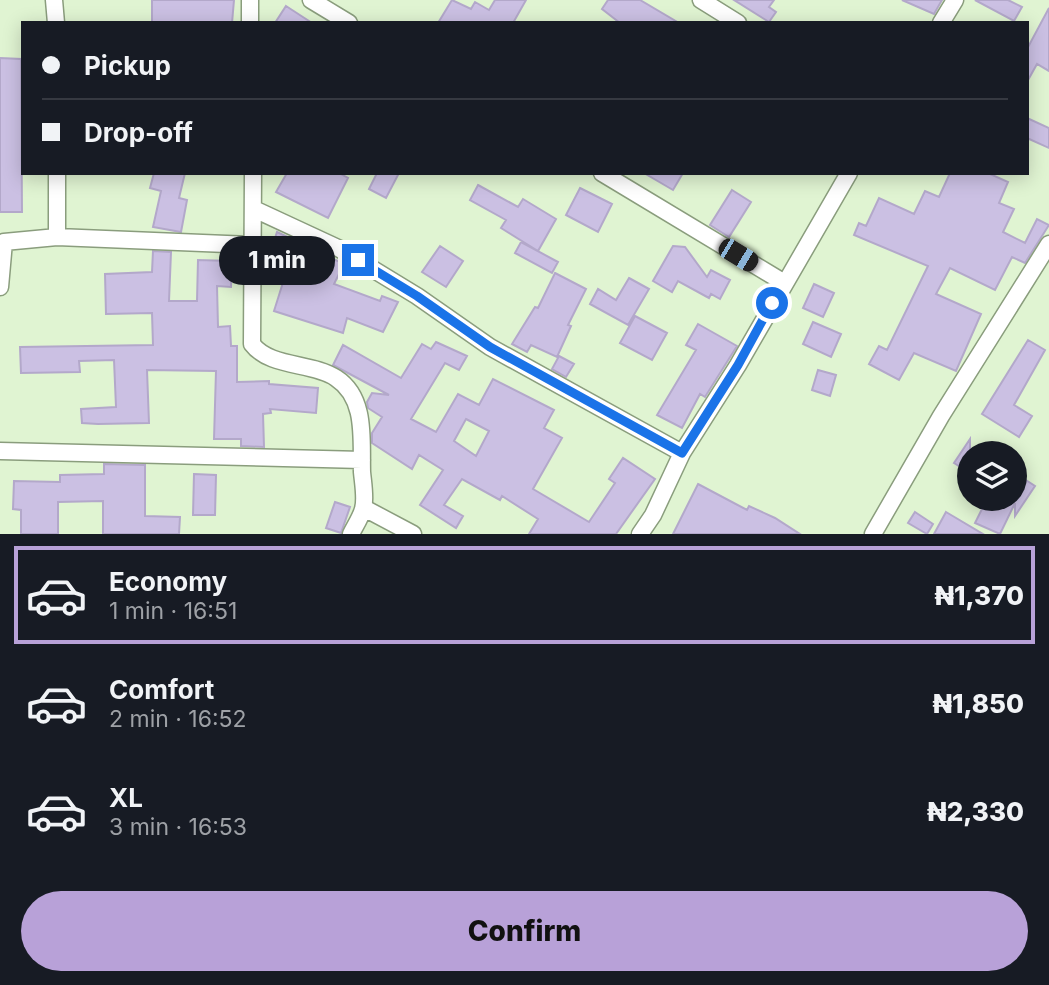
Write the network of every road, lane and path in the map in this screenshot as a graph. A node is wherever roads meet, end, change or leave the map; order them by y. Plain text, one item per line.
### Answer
1 (54, 0) edge
2 (250, 0) edge
3 (311, 0) edge
4 (701, 0) edge
5 (955, 0) edge
6 (56, 21) edge
7 (250, 21) edge
8 (346, 21) edge
9 (735, 21) edge
10 (942, 21) edge
11 (57, 175) edge
12 (253, 175) edge
13 (605, 175) edge
14 (848, 175) edge
15 (254, 209) junction
16 (57, 237) junction
17 (1049, 244) edge
18 (251, 245) junction
19 (783, 282) junction
20 (0, 287) edge
21 (0, 451) edge
22 (682, 453) junction
23 (362, 460) junction
24 (364, 508) junction
25 (351, 534) edge
26 (413, 534) edge
27 (640, 534) edge
28 (873, 534) edge

1 - 6 street
2 - 7 street
3 - 8 street
4 - 9 street
5 - 10 street
11 - 16 street
12 - 15 street
13 - 19 street
14 - 19 street
15 - 18 street
15 - 22 street
16 - 18 street
16 - 20 street
17 - 28 street
18 - 23 street
19 - 22 street
21 - 23 street
22 - 27 street
23 - 24 street
24 - 25 street
24 - 26 street

